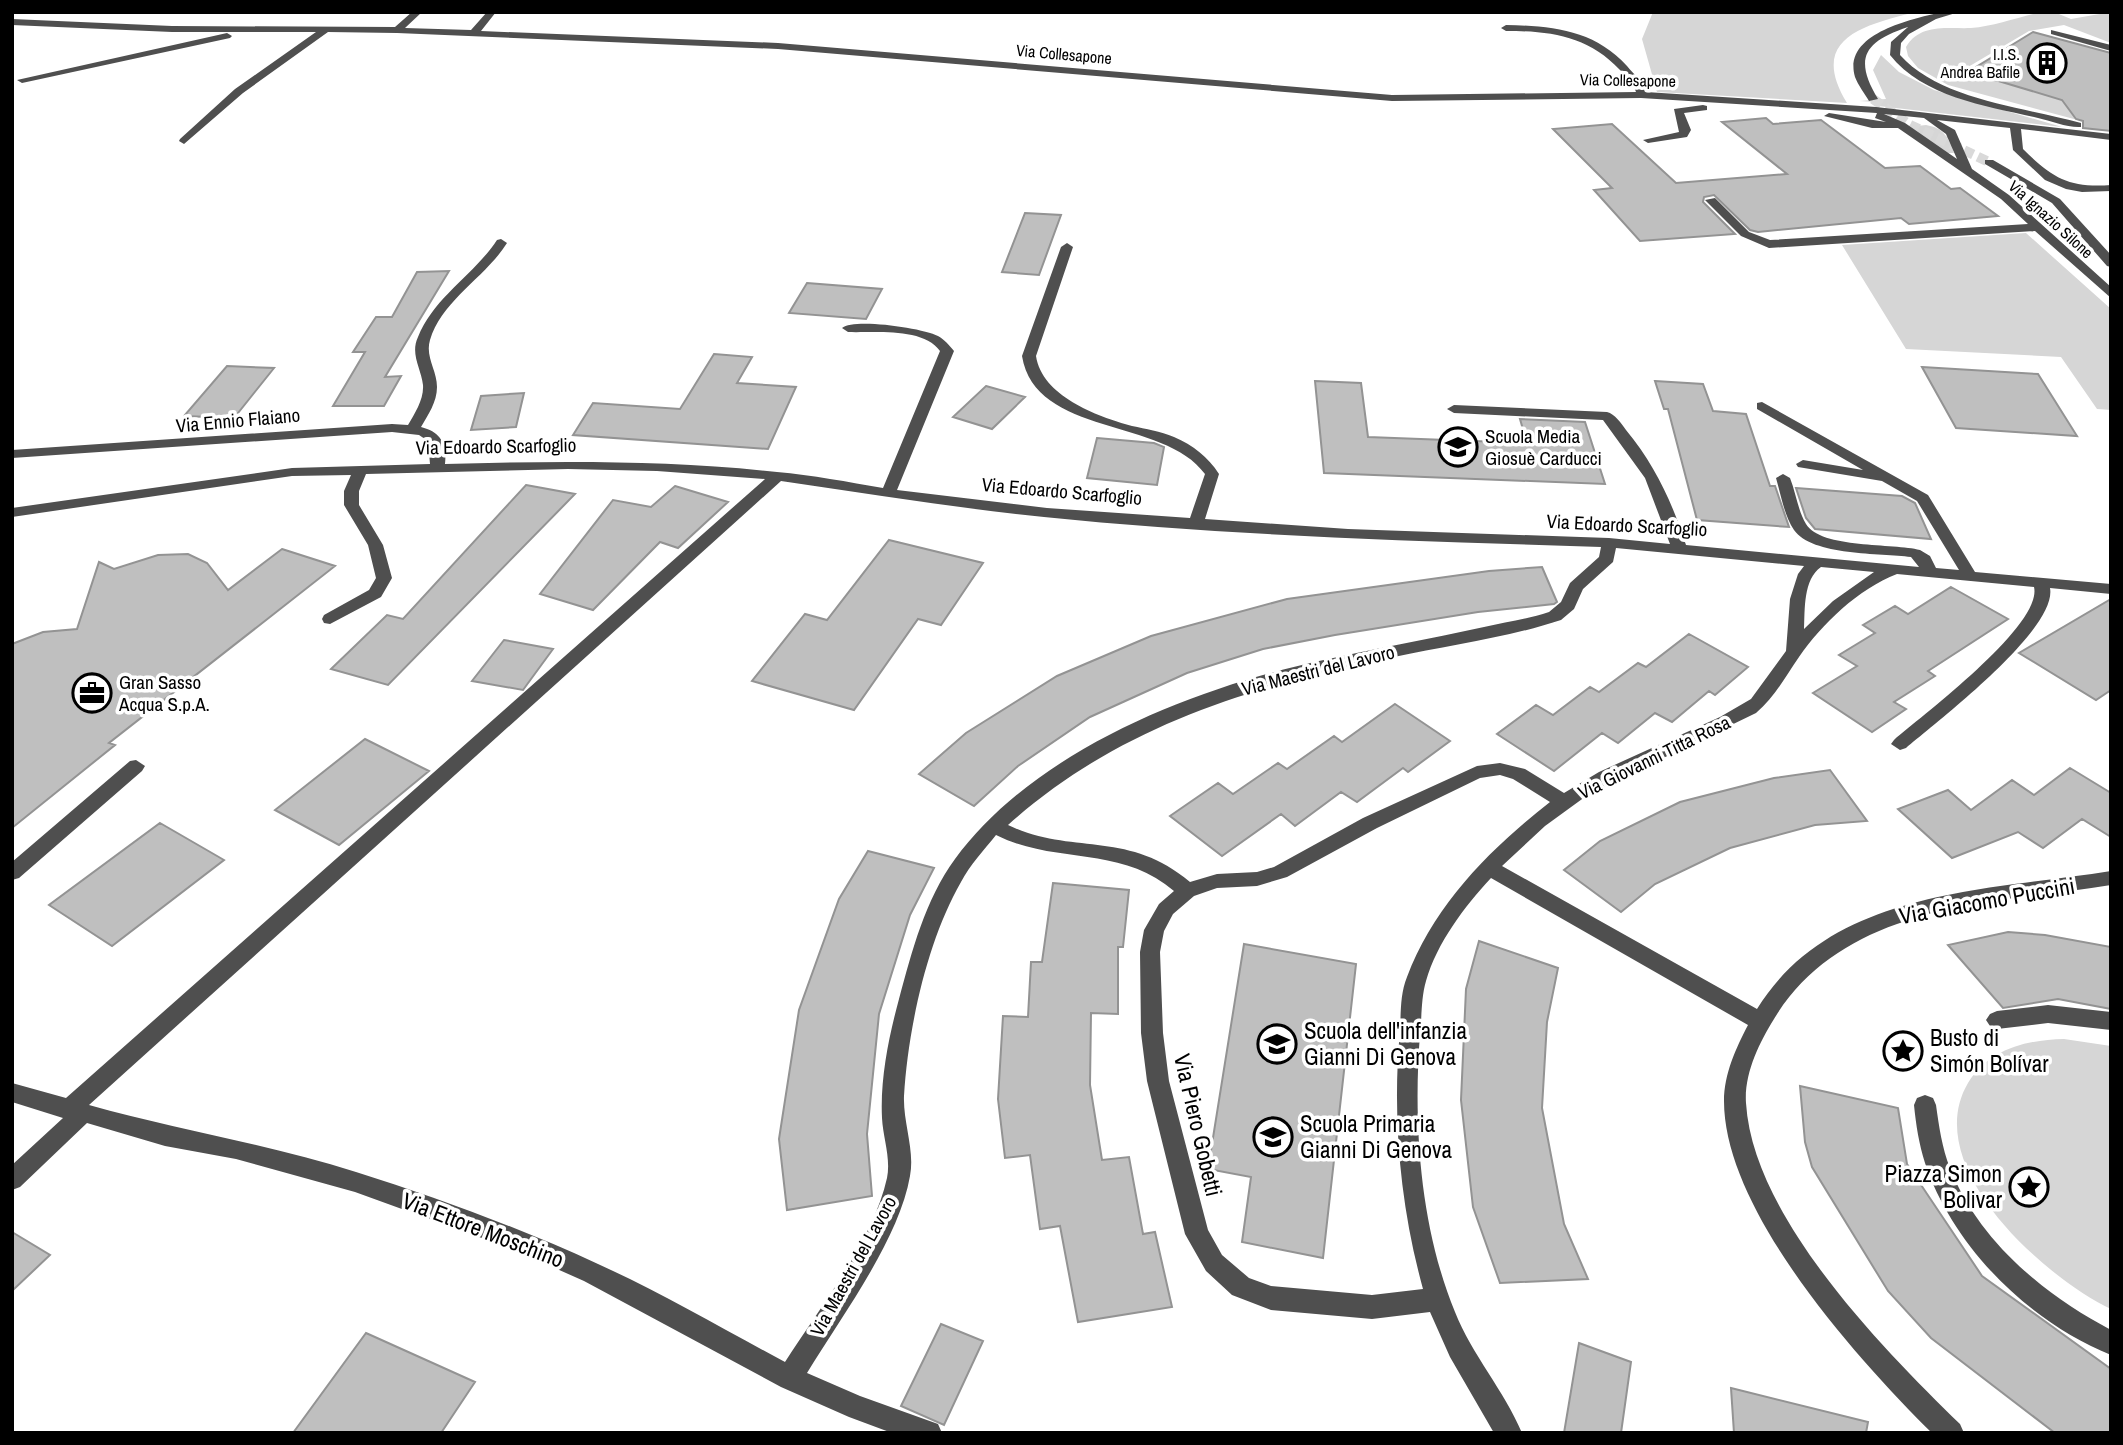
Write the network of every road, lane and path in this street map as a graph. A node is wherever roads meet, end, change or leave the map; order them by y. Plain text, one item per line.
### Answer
1 (418, 12) edge
2 (492, 12) edge
3 (1955, 12) edge
4 (1932, 18) junction
5 (12, 22) edge
6 (1506, 28) dead end
7 (253, 29) junction
8 (325, 30) junction
9 (397, 30) junction
10 (2054, 32) dead end
11 (474, 33) junction
12 (2111, 48) edge
13 (22, 80) dead end
14 (1641, 95) junction
15 (1873, 99) tunnel mouth
16 (1855, 108) junction
17 (1916, 114) junction
18 (1961, 119) junction
19 (1901, 125) junction
20 (2015, 126) junction
21 (1946, 128) junction
22 (2092, 135) junction
23 (2111, 137) edge
24 (1648, 140) dead end
25 (184, 141) dead end
26 (1989, 162) tunnel mouth
27 (1968, 170) junction
28 (2111, 188) edge
29 (1711, 200) dead end
30 (2038, 227) junction
31 (501, 243) dead end
32 (1067, 247) dead end
33 (2111, 263) edge
34 (2111, 294) edge
35 (848, 328) dead end
36 (1762, 406) dead end
37 (1454, 409) dead end
38 (413, 430) junction
39 (12, 454) edge
40 (1803, 464) dead end
41 (437, 467) junction
42 (361, 470) junction
43 (778, 476) junction
44 (1783, 478) dead end
45 (1892, 480) junction
46 (888, 493) junction
47 (12, 513) edge
48 (1196, 523) junction
49 (1609, 543) junction
50 (1679, 548) junction
51 (1773, 556) junction
52 (1822, 561) junction
53 (1841, 563) junction
54 (1895, 570) junction
55 (1930, 573) junction
56 (1970, 576) junction
57 (2040, 582) junction
58 (1800, 585) junction
59 (2111, 589) edge
60 (1849, 598) junction
61 (330, 619) dead end
62 (1794, 650) junction
63 (1900, 744) dead end
64 (136, 766) dead end
65 (1564, 802) junction
66 (994, 826) junction
67 (1489, 868) junction
68 (12, 873) edge
69 (2111, 878) edge
70 (1187, 891) junction
71 (1997, 1020) dead end
72 (2111, 1021) edge
73 (1760, 1022) junction
74 (12, 1092) edge
75 (1925, 1105) dead end
76 (75, 1112) junction
77 (12, 1180) edge
78 (1437, 1299) junction
79 (2111, 1343) edge
80 (790, 1378) junction
81 (929, 1433) edge
82 (1509, 1433) edge
83 (1951, 1433) edge

1 - 9 street
2 - 11 street
3 - 4 street
4 - 15 street
4 - 22 street
5 - 7 street, Via Collesapone
6 - 14 street
7 - 8 street, Via Collesapone
7 - 13 street
8 - 9 street, Via Collesapone
8 - 25 street
9 - 11 street, Via Collesapone
10 - 12 street
11 - 14 street, Via Collesapone
14 - 16 street, Via Collesapone
16 - 17 street, Via Collesapone
16 - 19 street, Via Ignazio Silone
17 - 18 street, Via Collesapone
17 - 19 street
17 - 21 street
18 - 20 street, Via Collesapone
18 - 21 street
19 - 24 street
19 - 27 street, Via Ignazio Silone
20 - 22 street, Via Collesapone
20 - 28 street
21 - 27 street
22 - 23 street, Via Collesapone
26 - 33 street, Via Ignazio Silone
27 - 30 street, Via Ignazio Silone
29 - 30 street
30 - 34 street, Via Ignazio Silone
31 - 38 street
32 - 48 street
35 - 46 street
36 - 45 street
37 - 50 street
38 - 39 street, Via Ennio Flaiano
38 - 41 street
40 - 45 street
41 - 42 street, Via Edoardo Scarfoglio
41 - 43 street, Via Edoardo Scarfoglio
42 - 47 street, Via Edoardo Scarfoglio
42 - 61 street
43 - 46 street, Via Edoardo Scarfoglio
43 - 76 street
44 - 55 street
45 - 56 street
46 - 48 street, Via Edoardo Scarfoglio
48 - 49 street, Via Edoardo Scarfoglio
49 - 50 street, Via Edoardo Scarfoglio
49 - 66 street, Via Maestri del Lavoro
50 - 51 street, Via Edoardo Scarfoglio
51 - 52 street, Via Edoardo Scarfoglio
51 - 58 street
52 - 53 street, Via Edoardo Scarfoglio
52 - 58 street
53 - 54 street, Via Edoardo Scarfoglio
53 - 60 street
54 - 55 street, Via Edoardo Scarfoglio
54 - 60 street, Via Giovanni Titta Rosa
55 - 56 street, Via Edoardo Scarfoglio
56 - 57 street, Via Edoardo Scarfoglio
57 - 59 street, Via Edoardo Scarfoglio
57 - 63 street
58 - 62 street, Via Giovanni Titta Rosa
60 - 62 street, Via Giovanni Titta Rosa
62 - 65 street, Via Giovanni Titta Rosa
64 - 68 street
65 - 67 street, Via Giovanni Titta Rosa
65 - 70 street, Via Piero Gobetti
66 - 70 street
66 - 80 street, Via Maestri del Lavoro
67 - 73 street
67 - 78 street, Via Giovanni Titta Rosa
69 - 73 street, Via Giacomo Puccini
70 - 78 street, Via Piero Gobetti
71 - 72 street
73 - 83 street, Via Giacomo Puccini
74 - 76 street, Via Ettore Moschino
75 - 79 street
76 - 77 street
76 - 80 street, Via Ettore Moschino
78 - 82 street, Via Giovanni Titta Rosa
80 - 81 street, Via Ettore Moschino

